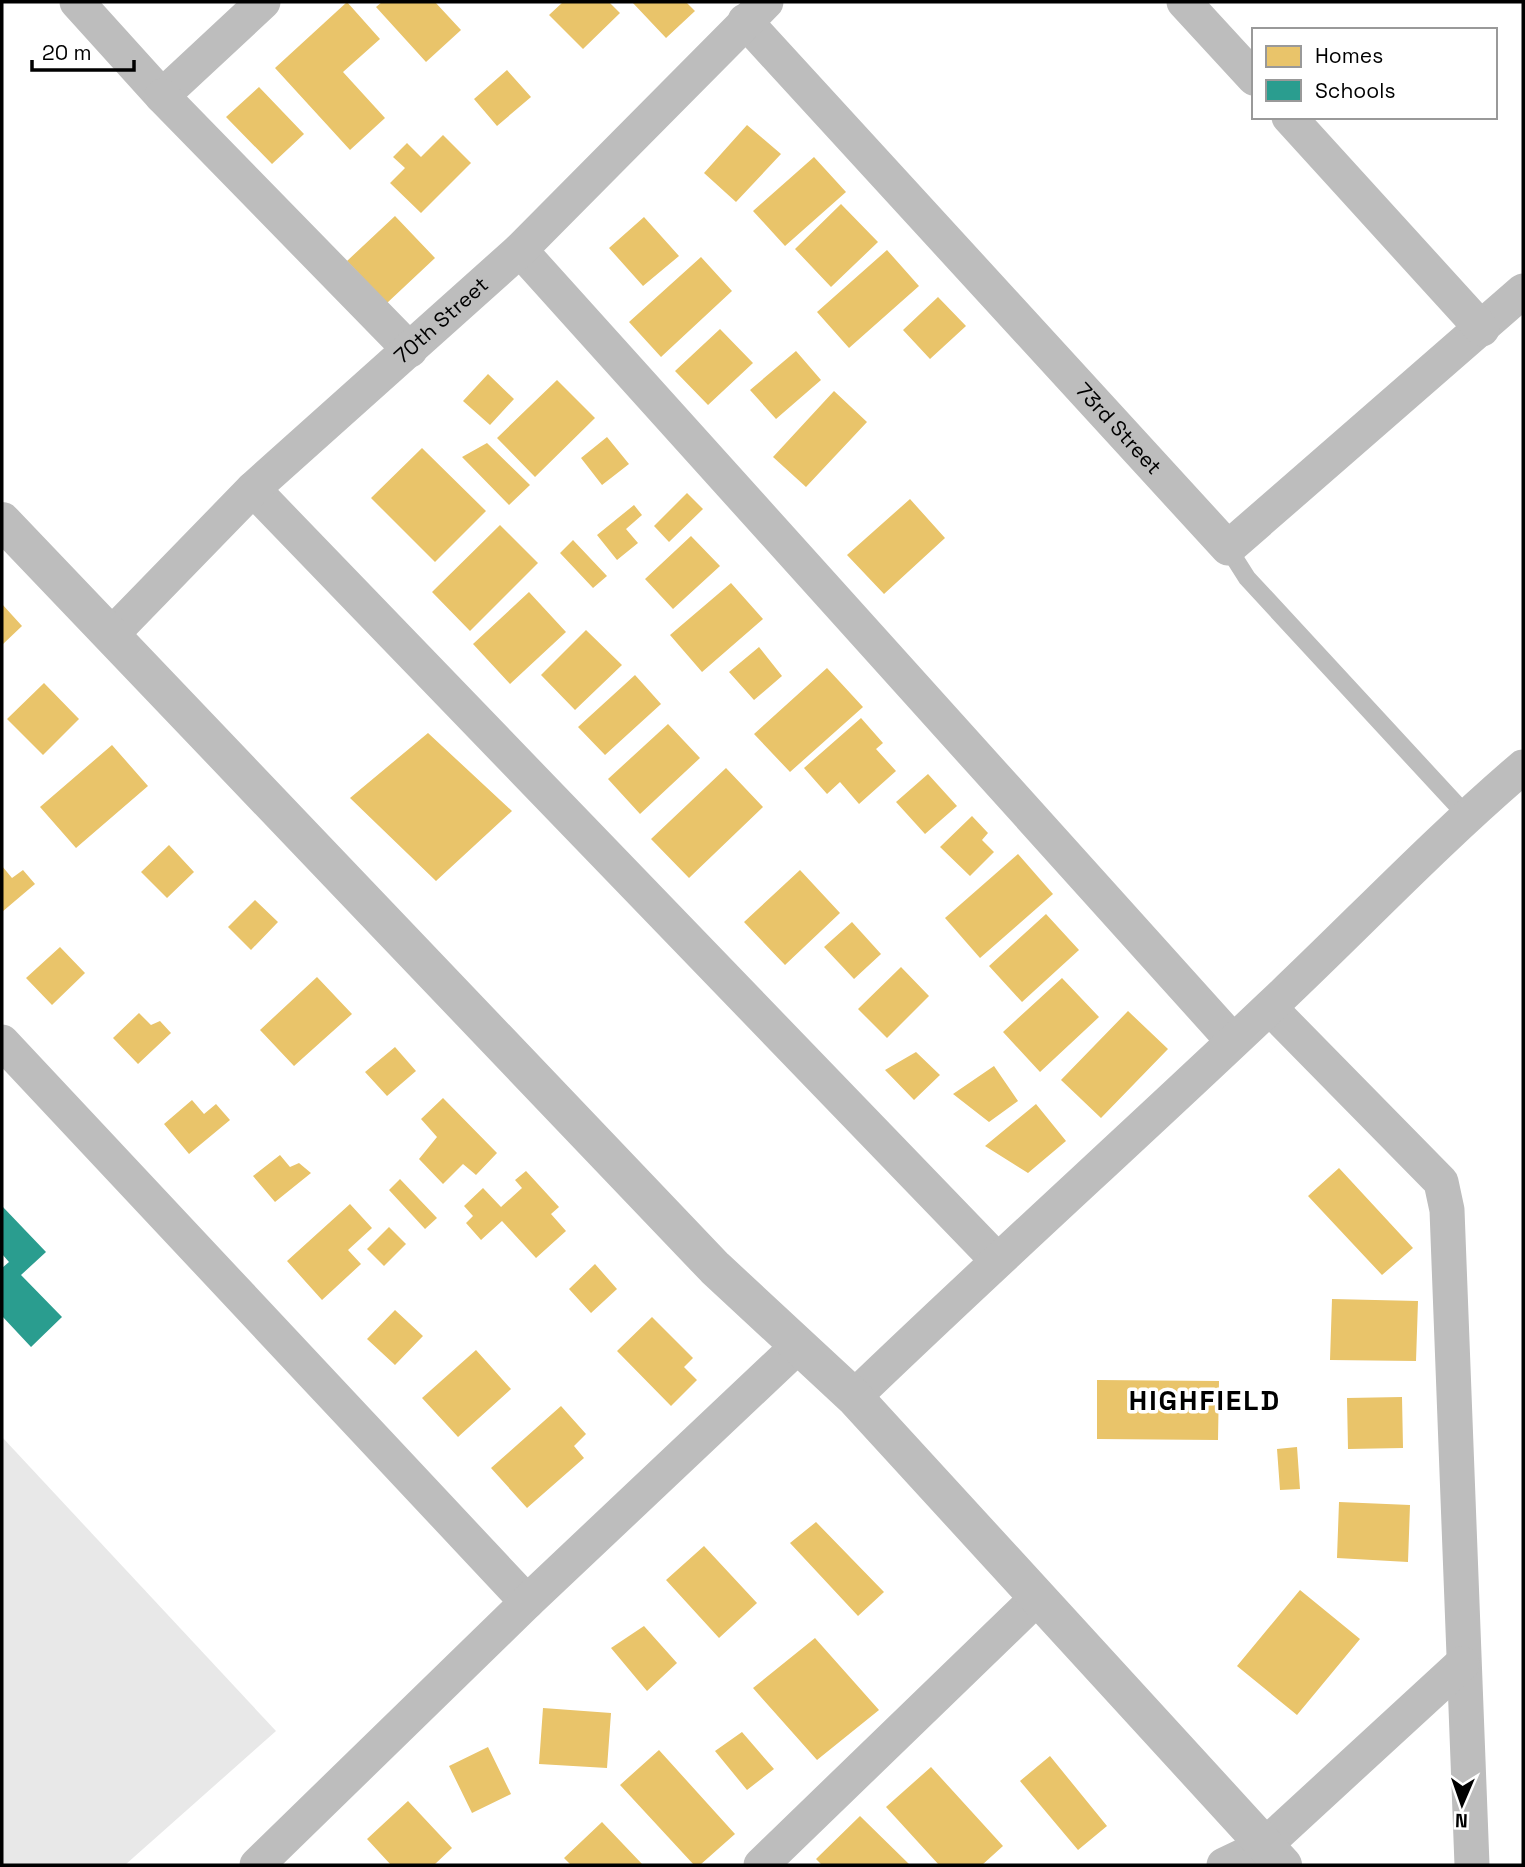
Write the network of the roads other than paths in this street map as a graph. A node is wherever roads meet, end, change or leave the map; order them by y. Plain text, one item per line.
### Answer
1 (77, 2) edge
2 (263, 2) edge
3 (1184, 2) edge
4 (756, 11) edge
5 (1252, 76) edge
6 (162, 96) junction
7 (1291, 119) edge
8 (520, 250) junction
9 (1523, 291) edge
10 (1482, 329) junction
11 (410, 350) junction
12 (253, 489) junction
13 (2, 521) edge
14 (1228, 548) junction
15 (113, 634) junction
16 (1523, 768) edge
17 (1466, 816) junction
18 (1270, 1008) junction
19 (1233, 1041) junction
20 (2, 1042) edge
21 (997, 1260) junction
22 (797, 1347) junction
23 (854, 1397) junction
24 (1037, 1598) junction
25 (527, 1602) junction
26 (1462, 1664) junction
27 (1274, 1856) edge
28 (257, 1865) edge
29 (761, 1865) edge
30 (1224, 1865) edge
31 (1472, 1865) edge

1 - 6 street
2 - 6 street
3 - 5 street
4 - 8 street, 70th Street
4 - 14 street, 73rd Street
6 - 11 street
7 - 10 street
8 - 11 street, 70th Street
8 - 19 street
9 - 10 street
10 - 14 street
11 - 12 street, 70th Street
12 - 15 street, 70th Street
12 - 21 street
13 - 15 street
14 - 17 lane
15 - 22 street
16 - 17 street
17 - 18 street
18 - 19 street
18 - 26 street
19 - 21 street
20 - 25 street
21 - 23 street
22 - 23 street
22 - 25 street
23 - 24 street
24 - 27 street
24 - 29 street
25 - 28 street
26 - 27 street
26 - 31 street
27 - 30 street

